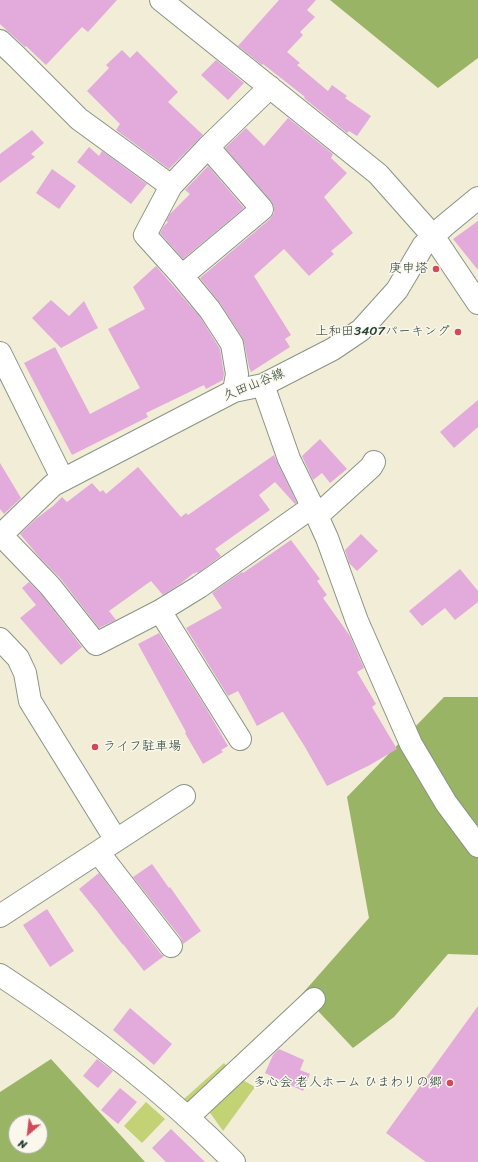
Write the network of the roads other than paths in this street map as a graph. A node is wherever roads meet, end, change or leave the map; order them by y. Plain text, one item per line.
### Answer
1 (161, 0) edge
2 (0, 41) edge
3 (270, 87) junction
4 (208, 147) junction
5 (171, 186) junction
6 (478, 198) edge
7 (433, 236) junction
8 (182, 276) junction
9 (478, 303) edge
10 (0, 353) edge
11 (263, 385) junction
12 (234, 391) junction
13 (374, 462) dead end
14 (63, 480) junction
15 (315, 511) junction
16 (0, 536) edge
17 (160, 611) junction
18 (0, 639) edge
19 (240, 739) dead end
20 (184, 796) dead end
21 (116, 840) junction
22 (478, 846) edge
23 (98, 852) junction
24 (0, 916) edge
25 (171, 946) dead end
26 (0, 975) edge
27 (314, 999) dead end
28 (188, 1117) junction
29 (234, 1162) edge

1 - 3 street
2 - 5 street
3 - 4 street
3 - 7 street
4 - 5 street
4 - 8 street
5 - 8 street
6 - 7 street, 久田山谷線
7 - 9 street
7 - 11 street, 久田山谷線
8 - 12 street
10 - 14 street
11 - 12 street, 久田山谷線
11 - 15 street
12 - 14 street, 久田山谷線
13 - 15 street
14 - 16 street, 久田山谷線
15 - 17 street
15 - 22 street
16 - 17 street
17 - 19 street
18 - 21 street
20 - 21 street
21 - 23 street
23 - 24 street
23 - 25 street
26 - 28 street
27 - 28 street
28 - 29 street

